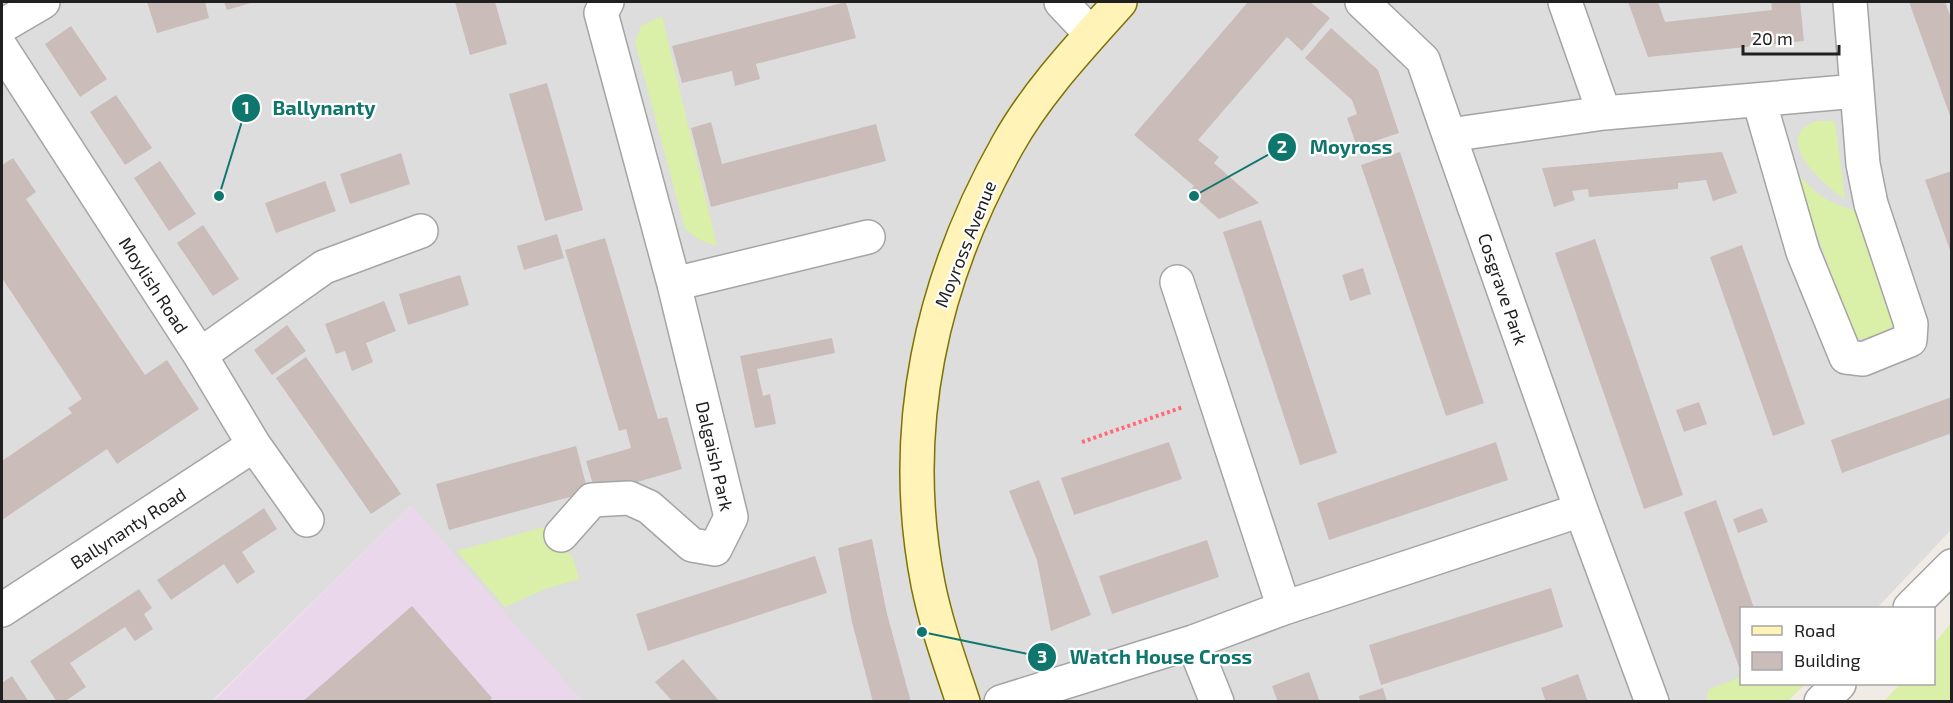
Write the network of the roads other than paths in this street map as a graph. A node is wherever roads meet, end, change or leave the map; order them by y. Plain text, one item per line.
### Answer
1 (43, 2) edge
2 (607, 2) edge
3 (1061, 2) edge
4 (1120, 2) edge
5 (1362, 2) edge
6 (1565, 2) edge
7 (1850, 2) edge
8 (2, 26) edge
9 (1091, 34) junction
10 (2, 49) edge
11 (1857, 91) junction
12 (1760, 100) junction
13 (1604, 113) junction
14 (1449, 135) junction
15 (421, 231) dead end
16 (868, 237) dead end
17 (1177, 282) dead end
18 (674, 284) junction
19 (200, 355) junction
20 (254, 445) junction
21 (1581, 510) junction
22 (307, 520) dead end
23 (561, 535) dead end
24 (1952, 566) edge
25 (1912, 607) edge
26 (1284, 608) junction
27 (2, 610) edge
28 (1193, 642) junction
29 (1838, 685) edge
30 (963, 702) edge
31 (1001, 702) edge
32 (1217, 702) edge
33 (1652, 702) edge
34 (1821, 702) edge

1 - 8 street
2 - 18 street, Dalgaish Park
3 - 9 street
4 - 9 street, Moyross Avenue
5 - 14 street, Cosgrave Park
6 - 13 street
7 - 11 street
9 - 30 street, Moyross Avenue
10 - 19 street, Moylish Road
11 - 12 street
11 - 12 street
12 - 13 street
13 - 14 street
14 - 21 street, Cosgrave Park
15 - 19 street
16 - 18 street
17 - 26 street
18 - 23 street, Dalgaish Park
19 - 20 street, Moylish Road
20 - 22 street, Moylish Road
20 - 27 street, Ballynanty Road
21 - 26 street
21 - 33 street, Cosgrave Park
24 - 25 street
26 - 28 street
28 - 31 street
28 - 32 street
29 - 34 street

